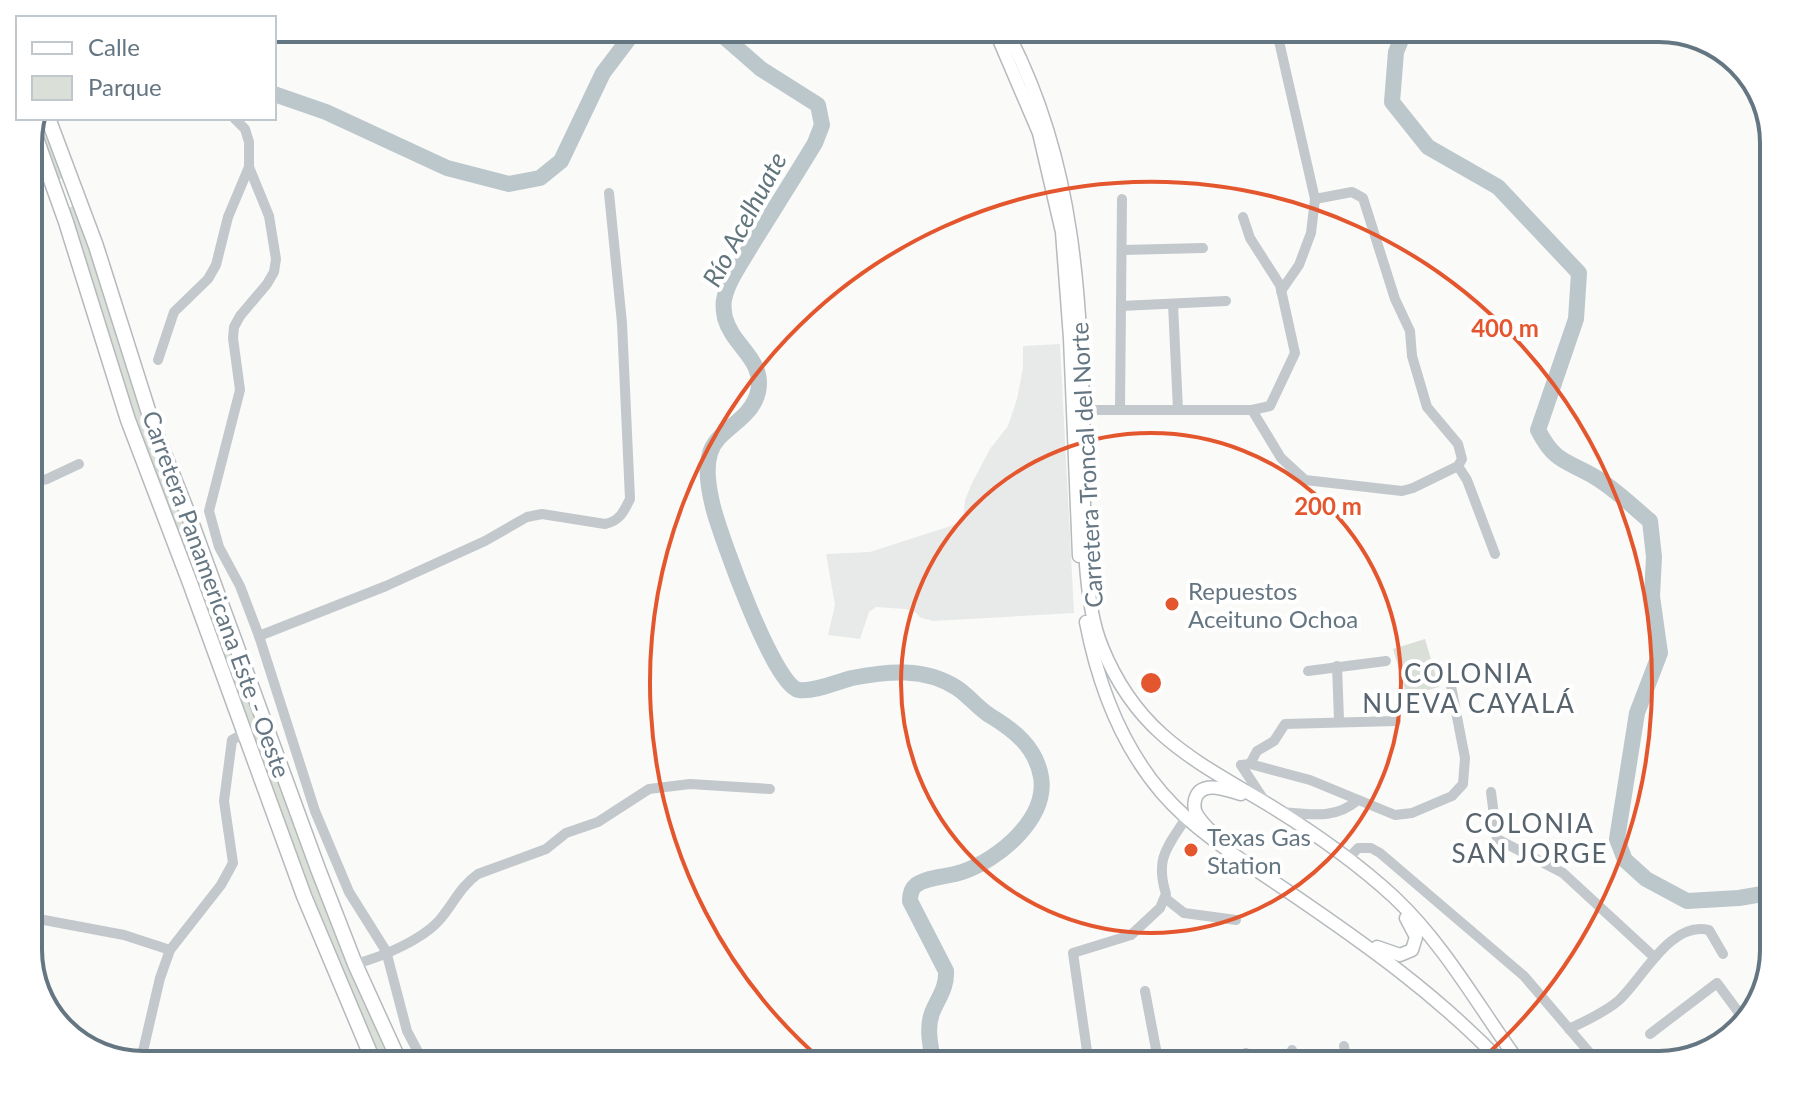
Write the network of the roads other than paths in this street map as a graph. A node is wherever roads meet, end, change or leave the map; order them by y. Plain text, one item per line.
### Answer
1 (1000, 42) edge
2 (1011, 42) edge
3 (1279, 42) edge
4 (49, 120) edge
5 (236, 120) edge
6 (42, 155) edge
7 (249, 167) junction
8 (70, 176) junction
9 (52, 183) junction
10 (609, 193) dead end
11 (1122, 199) dead end
12 (1315, 199) junction
13 (82, 208) junction
14 (64, 215) junction
15 (1243, 217) dead end
16 (1203, 248) dead end
17 (1123, 250) junction
18 (1281, 291) junction
19 (1226, 301) dead end
20 (1173, 304) junction
21 (1121, 306) junction
22 (158, 360) dead end
23 (1083, 410) junction
24 (1120, 410) junction
25 (1178, 410) junction
26 (1252, 410) junction
27 (79, 464) dead end
28 (1458, 466) junction
29 (42, 480) edge
30 (1495, 554) dead end
31 (259, 636) junction
32 (1386, 661) dead end
33 (1337, 666) junction
34 (1308, 671) dead end
35 (1451, 686) dead end
36 (1339, 720) junction
37 (1396, 721) dead end
38 (245, 733) junction
39 (1250, 764) junction
40 (770, 789) dead end
41 (1491, 792) dead end
42 (1358, 800) junction
43 (1261, 801) junction
44 (1280, 812) junction
45 (1321, 814) junction
46 (1186, 818) junction
47 (1318, 837) junction
48 (1224, 848) junction
49 (1348, 859) junction
50 (1165, 898) junction
51 (1394, 898) junction
52 (42, 920) edge
53 (1236, 920) dead end
54 (1345, 931) junction
55 (170, 950) junction
56 (386, 951) junction
57 (1723, 954) dead end
58 (1653, 956) junction
59 (355, 964) junction
60 (1145, 991) dead end
61 (1739, 1012) edge
62 (1569, 1029) junction
63 (1650, 1034) dead end
64 (1344, 1046) dead end
65 (143, 1051) edge
66 (369, 1051) edge
67 (395, 1051) edge
68 (418, 1051) edge
69 (1087, 1051) edge
70 (1156, 1051) edge
71 (1345, 1051) edge
72 (1490, 1051) edge
73 (1512, 1051) edge
74 (1588, 1051) edge

1 - 46 main road, Carretera Troncal del Norte
2 - 23 main road, Carretera Troncal del Norte
3 - 12 street
4 - 8 highway, Carretera Panamericana Este - Oeste
5 - 7 street
6 - 9 highway, Carretera Panamericana Este - Oeste
7 - 22 street
7 - 31 street
8 - 9 highway
8 - 13 highway, Carretera Panamericana Este - Oeste
9 - 14 highway, Carretera Panamericana Este - Oeste
10 - 31 street
11 - 17 street
12 - 18 street
12 - 28 street
13 - 14 highway
13 - 59 highway, Carretera Panamericana Este - Oeste
14 - 38 highway, Carretera Panamericana Este - Oeste
15 - 18 street
16 - 17 street
17 - 21 street
18 - 26 street
19 - 20 street
20 - 21 street
20 - 25 street
21 - 24 street
23 - 24 street
23 - 43 main road, Carretera Troncal del Norte
24 - 25 street
25 - 26 street
26 - 28 street
27 - 29 street
28 - 30 street
31 - 56 street
32 - 33 street
33 - 34 street
33 - 36 street
35 - 42 street
36 - 37 street
36 - 39 street
38 - 55 street
38 - 66 highway, Carretera Panamericana Este - Oeste
39 - 42 street
39 - 43 street
40 - 56 street
41 - 58 street
42 - 45 street
43 - 44 main road, Carretera Troncal del Norte
43 - 48 main road
44 - 45 street
44 - 47 main road, Carretera Troncal del Norte
45 - 47 street
46 - 48 main road, Carretera Troncal del Norte
46 - 50 street
47 - 49 main road, Carretera Troncal del Norte
48 - 54 main road, Carretera Troncal del Norte
49 - 51 main road, Carretera Troncal del Norte
49 - 62 street
50 - 53 street
50 - 69 street
51 - 54 main road
51 - 73 main road, Carretera Troncal del Norte
52 - 55 street
54 - 72 main road, Carretera Troncal del Norte
55 - 65 street
56 - 59 street
56 - 68 street
57 - 58 street
58 - 62 street
59 - 67 highway, Carretera Panamericana Este - Oeste
60 - 70 street
61 - 63 street
62 - 74 street
64 - 71 street

